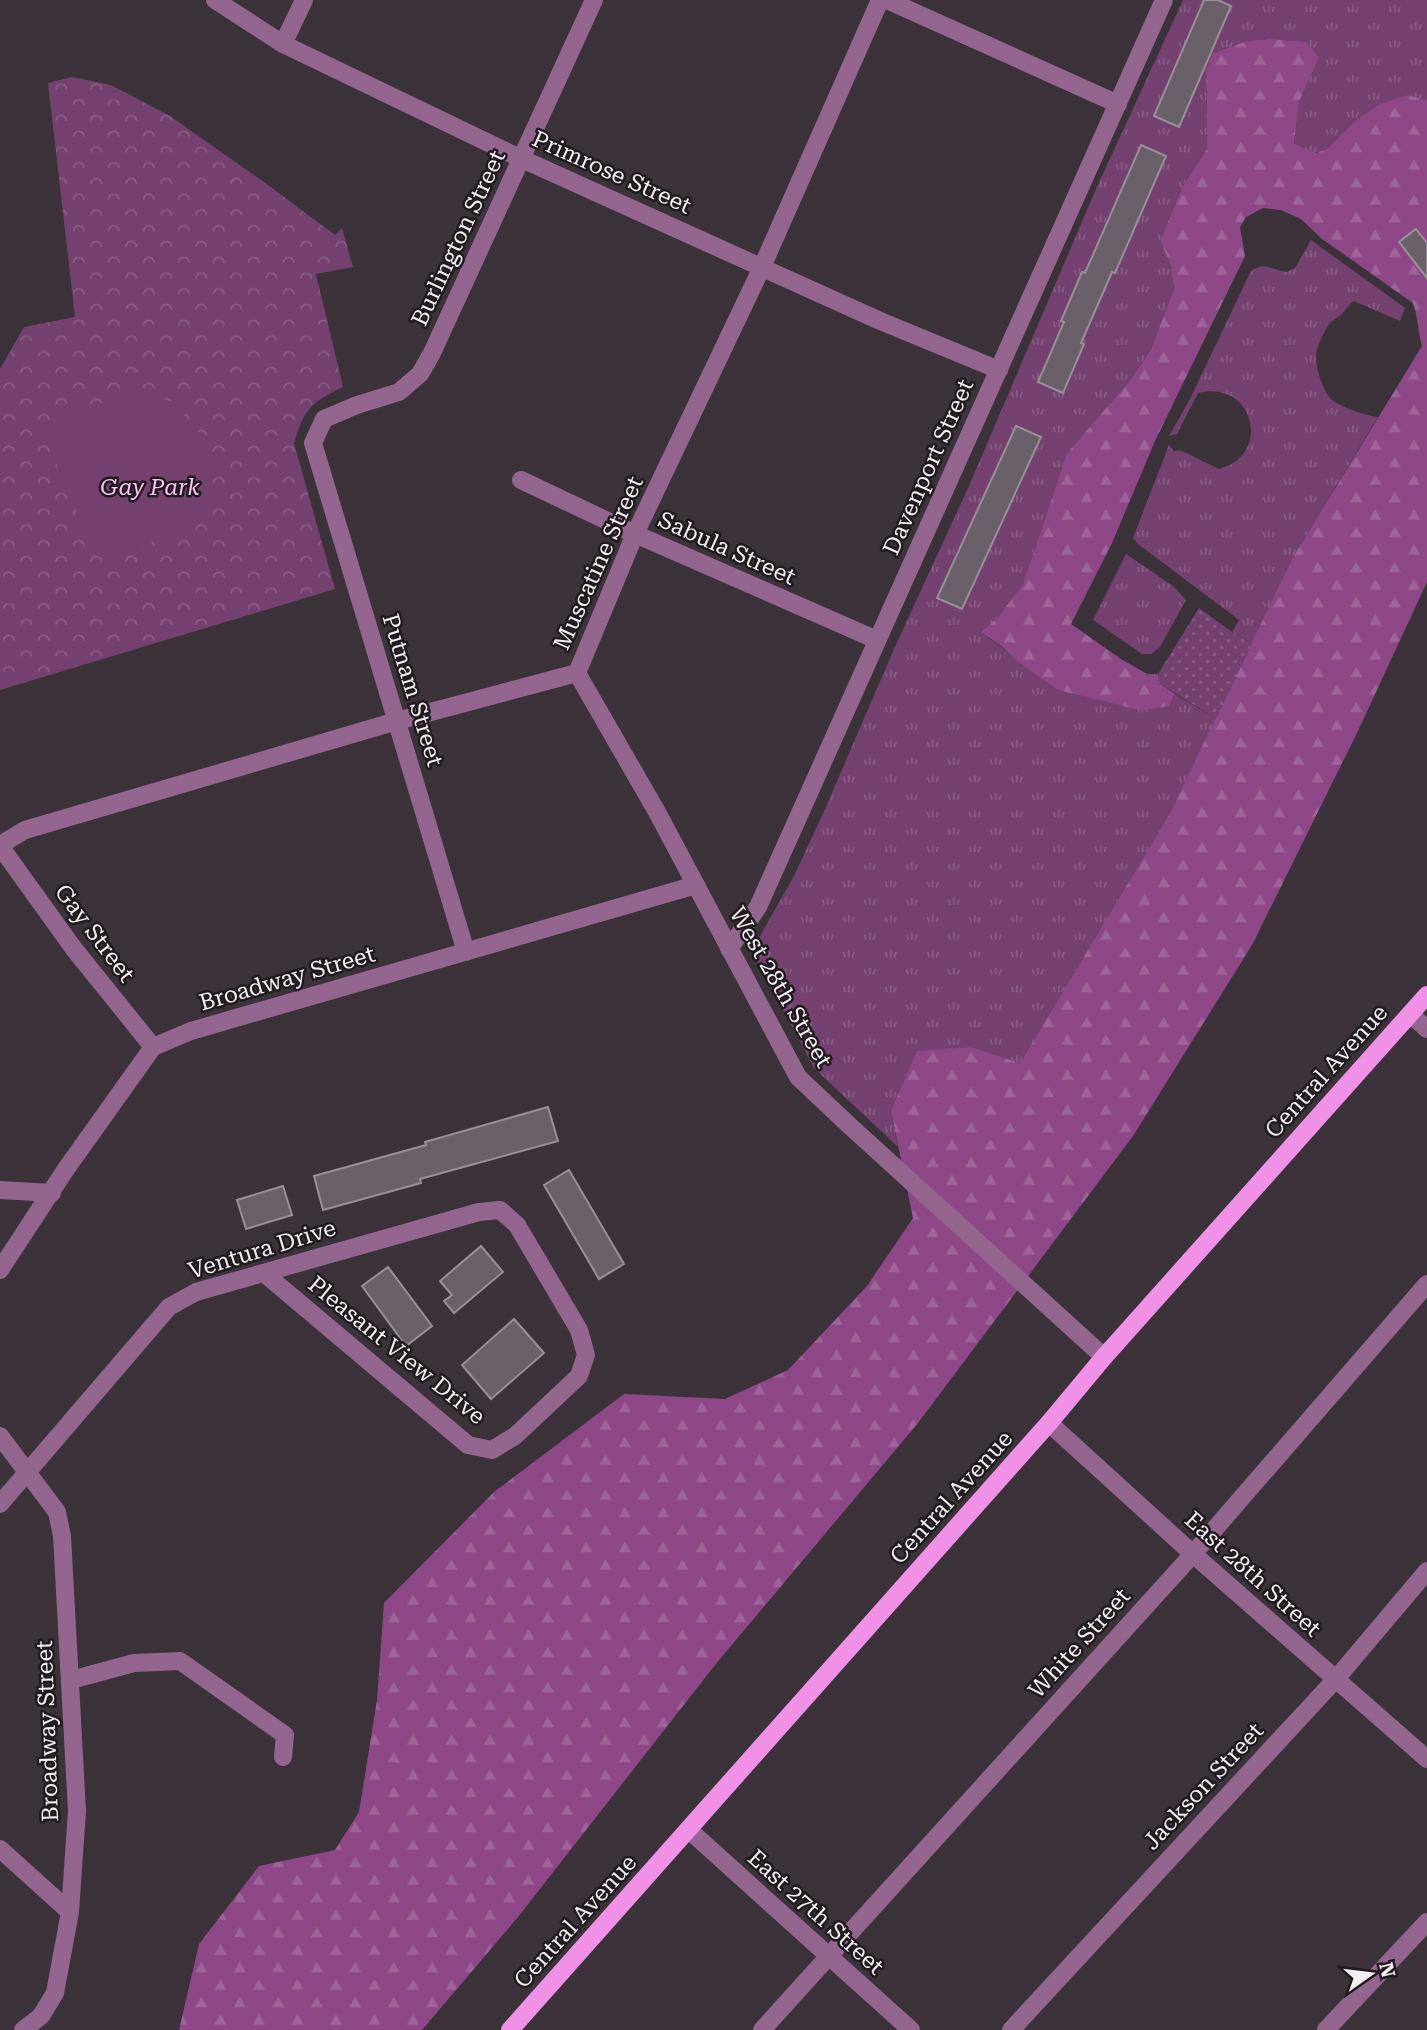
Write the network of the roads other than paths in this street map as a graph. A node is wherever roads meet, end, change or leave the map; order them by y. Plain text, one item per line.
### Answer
1 (215, 0) edge
2 (304, 0) edge
3 (594, 0) edge
4 (880, 0) edge
5 (887, 0) edge
6 (1164, 0) edge
7 (283, 44) junction
8 (1118, 104) junction
9 (522, 159) junction
10 (762, 267) junction
11 (999, 370) junction
12 (313, 443) joint
13 (521, 480) dead end
14 (635, 534) junction
15 (877, 640) junction
16 (577, 673) junction
17 (397, 721) junction
18 (0, 846) edge
19 (696, 885) junction
20 (729, 949) junction
21 (466, 952) junction
22 (1427, 995) edge
23 (1410, 1014) junction
24 (1427, 1029) edge
25 (153, 1047) junction
26 (0, 1190) edge
27 (52, 1193) junction
28 (500, 1210) joint
29 (0, 1270) edge
30 (264, 1273) junction
31 (1427, 1284) edge
32 (1104, 1357) junction
33 (1049, 1423) junction
34 (0, 1436) edge
35 (28, 1472) junction
36 (0, 1504) edge
37 (1192, 1554) junction
38 (1427, 1571) edge
39 (71, 1680) junction
40 (1335, 1680) junction
41 (283, 1757) dead end
42 (1427, 1759) edge
43 (689, 1830) junction
44 (0, 1849) edge
45 (70, 1912) junction
46 (1427, 1922) edge
47 (828, 1956) junction
48 (23, 2030) edge
49 (510, 2030) edge
50 (762, 2030) edge
51 (911, 2030) edge
52 (1011, 2030) edge
53 (1326, 2030) edge

1 - 7 street, Primrose Street
2 - 7 street
3 - 9 street, Burlington Street
4 - 10 street, Muscatine Street
5 - 8 street
6 - 8 street, Davenport Street
7 - 9 street, Primrose Street
8 - 11 street, Davenport Street
9 - 10 street, Primrose Street
9 - 12 street, Burlington Street
10 - 11 street, Primrose Street
10 - 14 street, Muscatine Street
11 - 15 street, Davenport Street
12 - 17 street, Putnam Street
13 - 14 street, Sabula Street
14 - 15 street, Sabula Street
14 - 16 street, Muscatine Street
15 - 20 street, Davenport Street
16 - 17 street, Muscatine Street
16 - 19 street, West 28th Street
17 - 18 street, Muscatine Street
17 - 21 street, Putnam Street
18 - 25 street, Gay Street
19 - 20 street, West 28th Street
19 - 21 street, Broadway Street
20 - 32 street, West 28th Street
21 - 25 street, Broadway Street
22 - 23 main road, Central Avenue
23 - 24 street
23 - 32 main road, Central Avenue
25 - 27 street
26 - 27 street
27 - 29 street
28 - 30 street, Ventura Drive
28 - 30 street, Pleasant View Drive
30 - 35 street, Ventura Drive
31 - 37 street, White Street
32 - 33 main road, Central Avenue
33 - 37 street, East 28th Street
33 - 43 main road, Central Avenue
34 - 35 street, Broadway Street
35 - 36 street, Ventura Drive
35 - 39 street, Broadway Street
37 - 40 street, East 28th Street
37 - 47 street, White Street
38 - 40 street, Jackson Street
39 - 41 street
39 - 45 street, Broadway Street
40 - 42 street, East 28th Street
40 - 52 street, Jackson Street
43 - 47 street, East 27th Street
43 - 49 main road, Central Avenue
44 - 45 street
45 - 48 street, Broadway Street
46 - 53 street
47 - 50 street, White Street
47 - 51 street, East 27th Street

